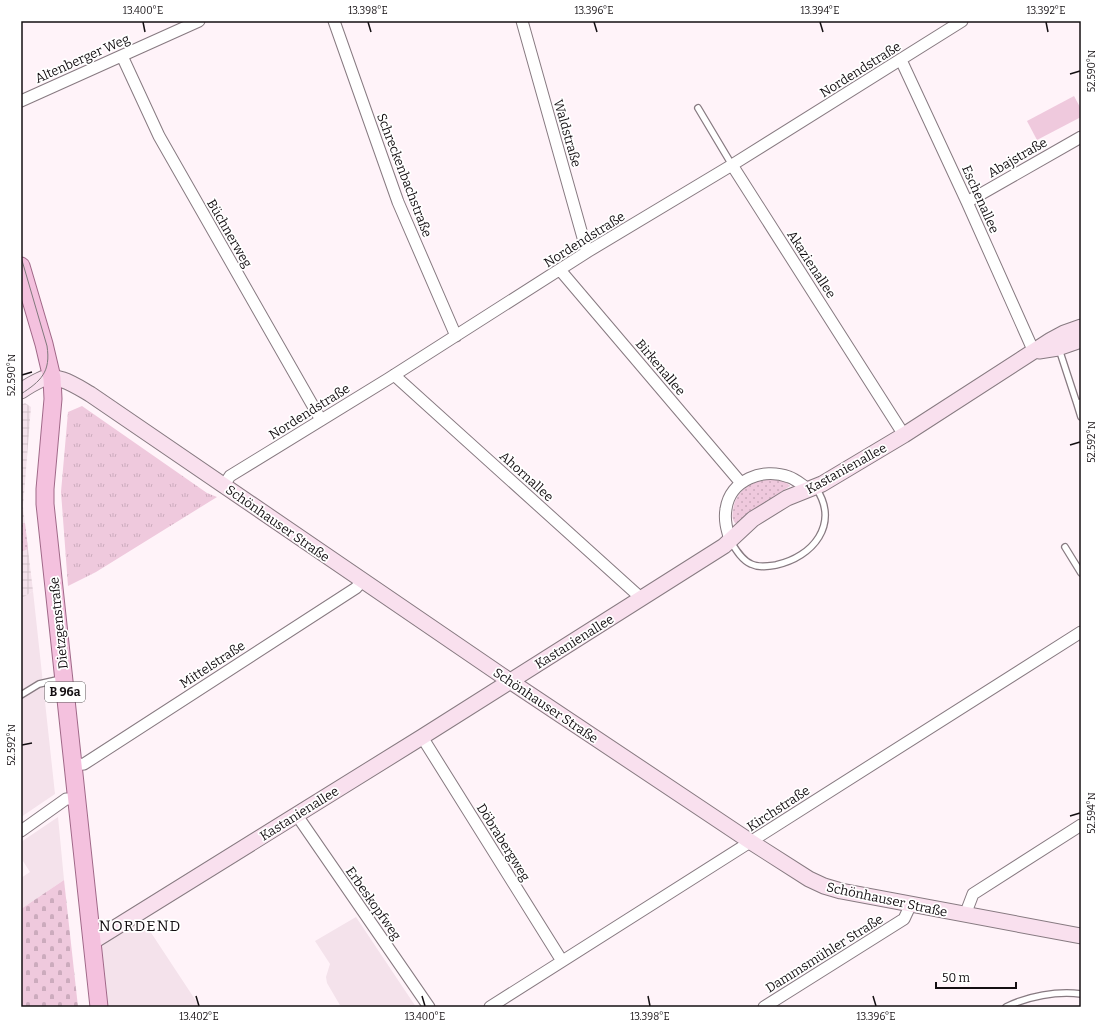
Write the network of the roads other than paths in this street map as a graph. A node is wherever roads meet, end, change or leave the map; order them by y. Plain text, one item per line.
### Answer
1 (199, 21) edge
2 (334, 21) edge
3 (522, 21) edge
4 (962, 21) edge
5 (122, 56) junction
6 (901, 60) junction
7 (21, 100) edge
8 (698, 108) dead end
9 (1081, 137) edge
10 (732, 165) junction
11 (967, 202) junction
12 (587, 252) junction
13 (21, 266) edge
14 (560, 270) junction
15 (1081, 327) edge
16 (456, 336) junction
17 (1081, 340) edge
18 (1058, 348) junction
19 (1034, 352) junction
20 (394, 375) junction
21 (52, 378) junction
22 (21, 391) edge
23 (1079, 403) edge
24 (1081, 417) edge
25 (321, 420) junction
26 (904, 435) junction
27 (741, 483) junction
28 (224, 485) junction
29 (812, 489) junction
30 (730, 540) junction
31 (1065, 547) dead end
32 (1081, 573) edge
33 (362, 580) junction
34 (642, 598) junction
35 (1081, 632) edge
36 (64, 679) junction
37 (510, 681) junction
38 (21, 695) edge
39 (422, 737) junction
40 (73, 765) junction
41 (76, 799) junction
42 (296, 814) junction
43 (1081, 825) edge
44 (21, 831) edge
45 (751, 842) junction
46 (911, 904) junction
47 (965, 915) junction
48 (1081, 936) edge
49 (92, 942) junction
50 (562, 961) junction
51 (1081, 994) edge
52 (99, 1007) edge
53 (429, 1007) edge
54 (490, 1007) edge
55 (764, 1007) edge
56 (1006, 1007) edge

1 - 5 street, Altenberger Weg
2 - 16 street, Schreckenbachstraße
3 - 12 street, Waldstraße
4 - 6 street, Nordendstraße
5 - 7 street, Altenberger Weg
5 - 25 street, Büchnerweg
6 - 10 street, Nordendstraße
6 - 11 street, Eschenallee
8 - 10 lane, Akazienallee
9 - 11 street, Abajstraße
10 - 12 street, Nordendstraße
10 - 26 street, Akazienallee
11 - 19 street, Eschenallee
12 - 14 street, Nordendstraße
13 - 21 main road, Dietzgenstraße / B 96a
14 - 16 street, Nordendstraße
14 - 27 street, Birkenallee
15 - 19 street, Kastanienallee
16 - 20 street, Nordendstraße
17 - 18 street, Kastanienallee
18 - 19 street, Kastanienallee
18 - 23 lane
19 - 26 street, Kastanienallee
20 - 25 street, Nordendstraße
20 - 34 street, Ahornallee
21 - 22 street
21 - 28 street, Schönhauser Straße
21 - 36 main road, Dietzgenstraße / B 96a
23 - 24 lane
25 - 28 street, Nordendstraße
26 - 29 street, Kastanienallee
27 - 29 street
27 - 30 street
28 - 33 street, Schönhauser Straße
29 - 30 street, Kastanienallee
29 - 30 lane
30 - 34 street, Kastanienallee
31 - 32 lane
33 - 37 street, Schönhauser Straße
33 - 40 street, Mittelstraße
34 - 37 street, Kastanienallee
35 - 45 street, Kirchstraße
36 - 38 lane
36 - 40 main road, Dietzgenstraße / B 96a
37 - 39 street, Kastanienallee
37 - 45 street, Schönhauser Straße
39 - 42 street, Kastanienallee
39 - 50 street, Döbrabergweg
40 - 41 main road, Dietzgenstraße / B 96a
41 - 44 street
41 - 49 main road, Dietzgenstraße / B 96a
42 - 49 street, Kastanienallee
42 - 53 street, Erbeskopfweg
43 - 47 street
45 - 46 street, Schönhauser Straße
45 - 50 street, Kirchstraße
46 - 47 street, Schönhauser Straße
46 - 55 street, Dammsmühler Straße
47 - 48 street, Schönhauser Straße
49 - 52 main road, Dietzgenstraße / B 96a
50 - 54 street, Kirchstraße
51 - 56 lane

